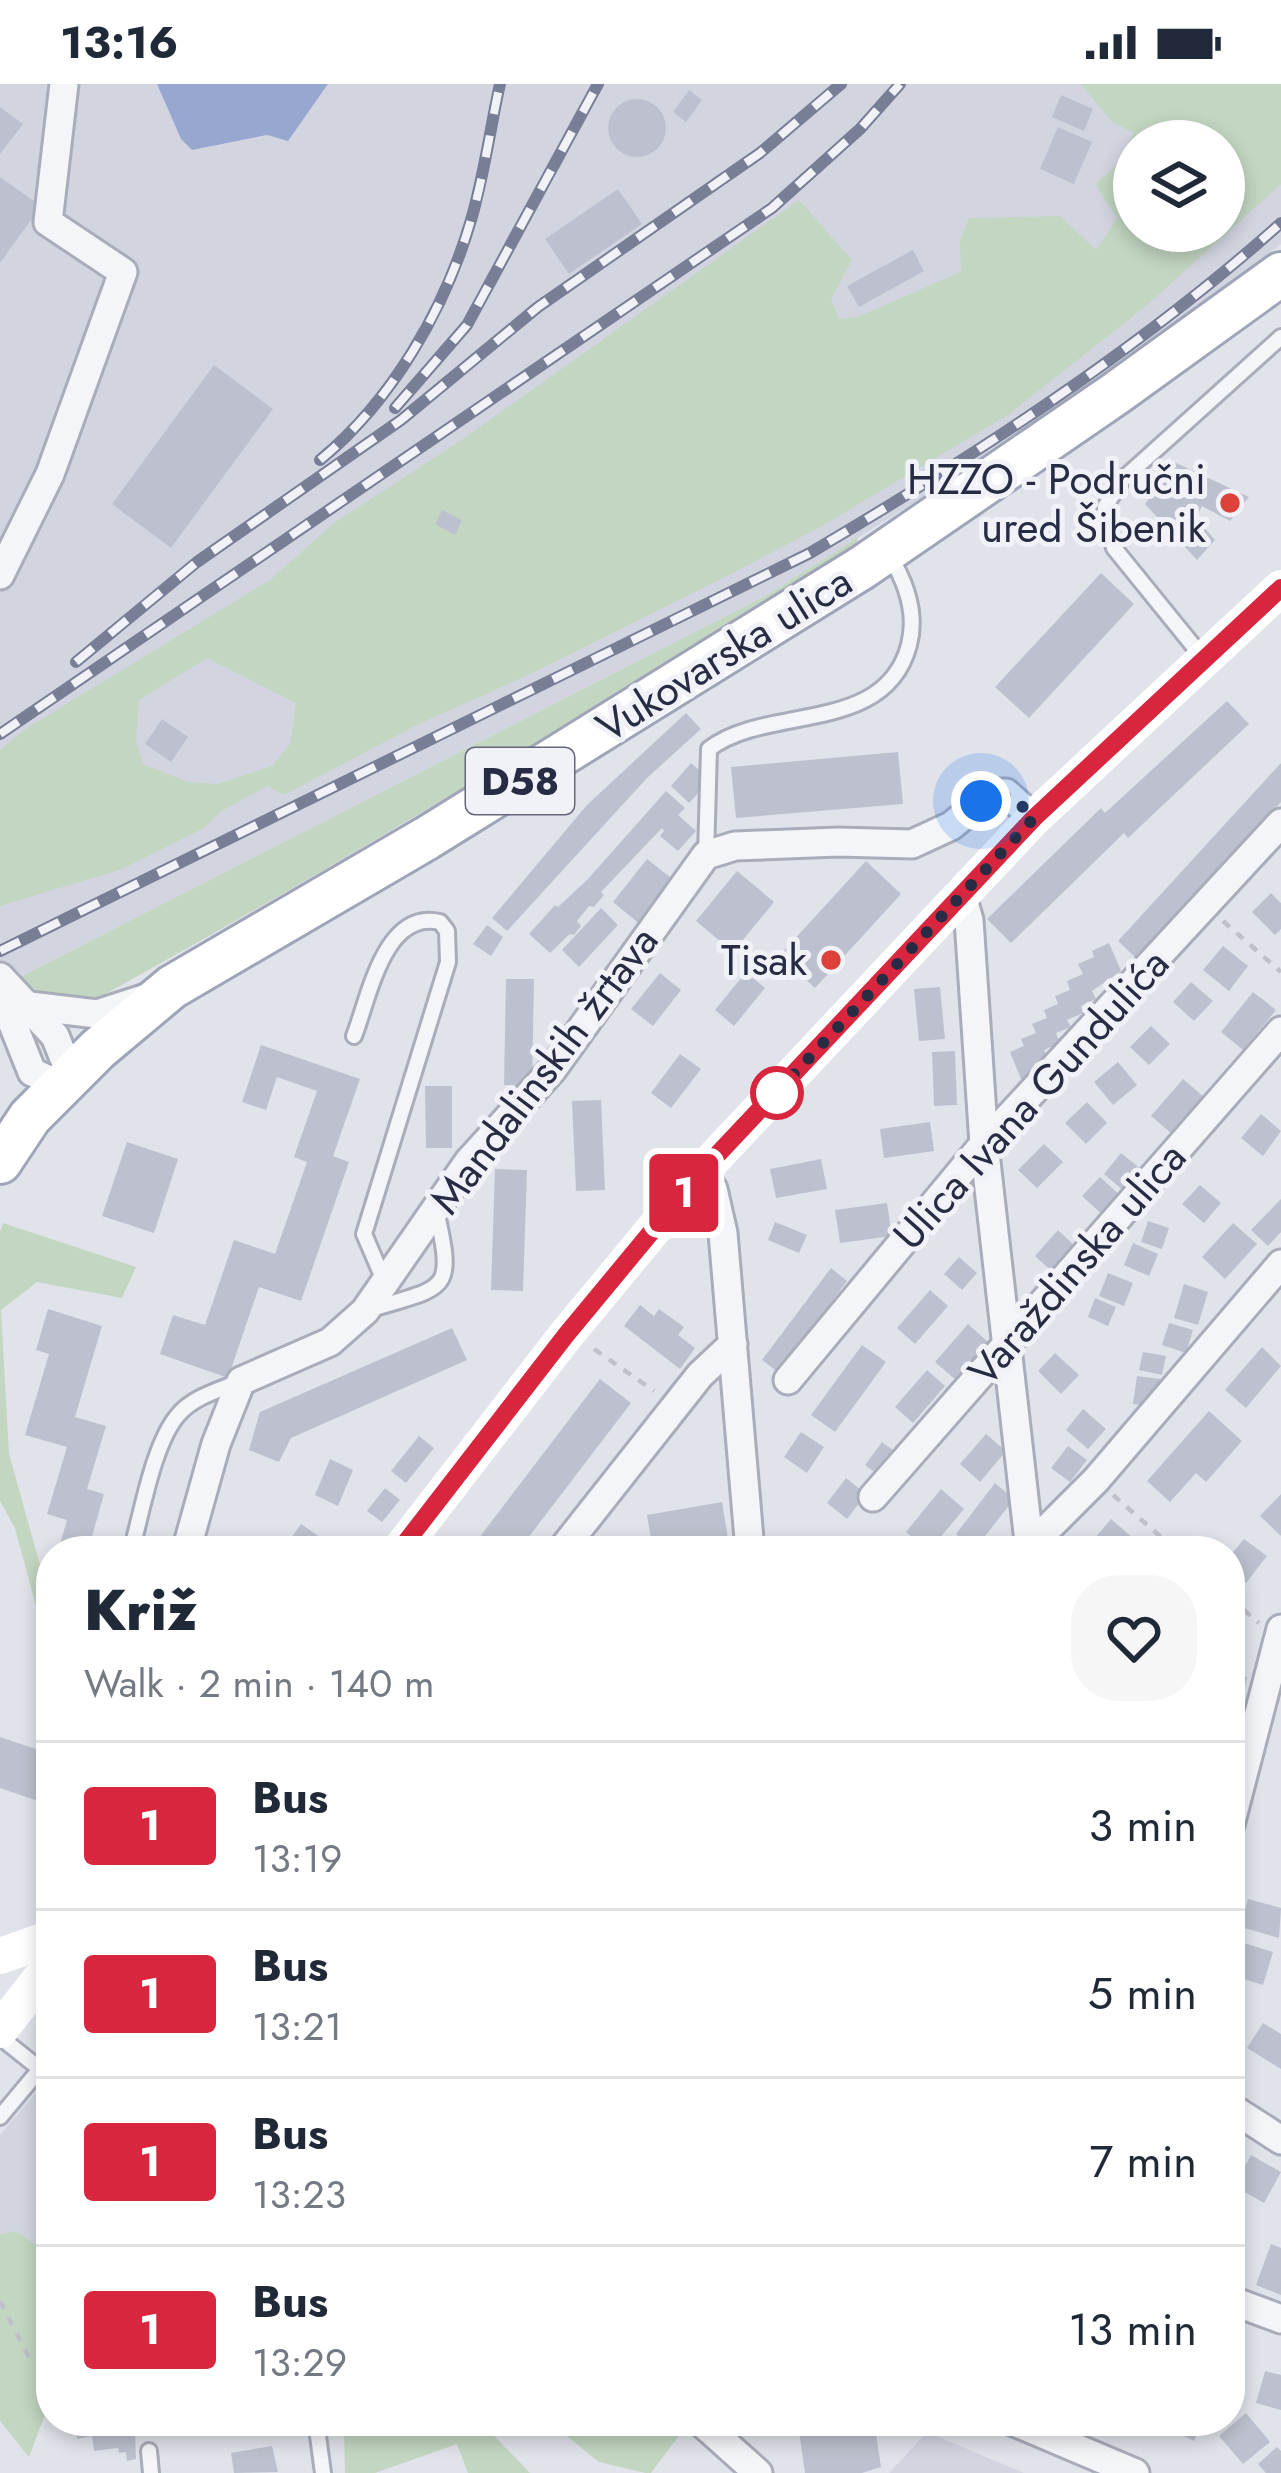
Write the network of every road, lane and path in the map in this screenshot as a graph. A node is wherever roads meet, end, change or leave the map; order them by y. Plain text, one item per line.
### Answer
1 (64, 84) edge
2 (1281, 274) edge
3 (1281, 337) edge
4 (886, 551) junction
5 (0, 575) edge
6 (1281, 587) edge
7 (1204, 659) junction
8 (1034, 818) junction
9 (1281, 823) edge
10 (706, 855) junction
11 (961, 892) junction
12 (1205, 905) junction
13 (1281, 972) edge
14 (0, 976) edge
15 (172, 987) junction
16 (0, 992) edge
17 (30, 1006) junction
18 (1281, 1031) edge
19 (354, 1036) dead end
20 (66, 1081) junction
21 (984, 1144) junction
22 (0, 1162) edge
23 (701, 1172) junction
24 (436, 1210) junction
25 (1281, 1264) edge
26 (386, 1286) junction
27 (364, 1311) junction
28 (733, 1344) junction
29 (590, 1346) dead end
30 (1005, 1350) junction
31 (788, 1380) dead end
32 (241, 1381) junction
33 (674, 1406) junction
34 (1096, 1480) junction
35 (872, 1497) dead end
36 (135, 1536) edge
37 (190, 1536) edge
38 (411, 1536) edge
39 (573, 1536) edge
40 (749, 1536) edge
41 (1027, 1536) edge
42 (1042, 1536) edge
43 (1160, 1536) edge
44 (1245, 1609) edge
45 (1279, 1634) edge
46 (1245, 1767) edge
47 (36, 1943) edge
48 (0, 1956) edge
49 (36, 1985) edge
50 (0, 2033) edge
51 (36, 2065) edge
52 (36, 2074) edge
53 (0, 2117) edge
54 (1245, 2117) edge
55 (1281, 2140) edge
56 (0, 2301) edge
57 (1245, 2306) edge
58 (1281, 2319) edge
59 (31, 2361) dead end
60 (318, 2436) edge
61 (717, 2436) edge
62 (1047, 2436) edge
63 (148, 2451) dead end
64 (151, 2473) edge
65 (323, 2473) edge
66 (758, 2473) edge
67 (1135, 2473) edge

1 - 5 street
2 - 4 main road, Vukovarska ulica / D58
3 - 7 lane
4 - 10 lane
4 - 15 main road, Vukovarska ulica / D58
6 - 7 main road
7 - 8 main road
8 - 10 street
8 - 11 main road
9 - 12 street, Ulica Ivana Gundulića
10 - 24 street, Mandalinskih žrtava
11 - 21 street
11 - 23 main road
12 - 13 path
12 - 21 street, Ulica Ivana Gundulića
14 - 17 street
15 - 17 street
15 - 20 main road, Vukovarska ulica / D58
16 - 20 street
17 - 20 street
18 - 30 street, Varaždinska ulica
19 - 26 lane
20 - 22 main road, Vukovarska ulica / D58
21 - 30 street
21 - 31 street, Ulica Ivana Gundulića
23 - 28 street
23 - 38 main road
24 - 26 street, Mandalinskih žrtava
24 - 27 lane
25 - 34 street
26 - 27 street, Mandalinskih žrtava
27 - 32 street, Mandalinskih žrtava
28 - 33 street
28 - 40 street
29 - 33 path
30 - 35 street, Varaždinska ulica
30 - 41 street
32 - 36 lane
32 - 37 street
33 - 39 street
34 - 42 street
34 - 43 path
44 - 45 path
45 - 46 street
47 - 48 main road
49 - 50 main road
50 - 51 lane
52 - 53 lane
54 - 55 street
56 - 59 path
57 - 58 street
60 - 65 lane
61 - 66 street
62 - 67 street
63 - 64 lane

